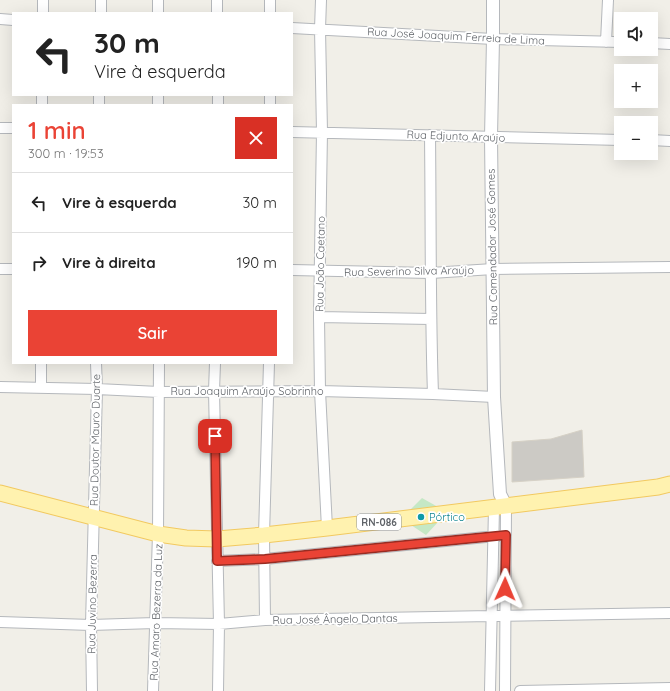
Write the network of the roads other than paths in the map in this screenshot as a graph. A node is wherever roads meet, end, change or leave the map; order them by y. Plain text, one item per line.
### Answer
1 (43, 0) edge
2 (101, 0) edge
3 (158, 0) edge
4 (217, 0) edge
5 (270, 0) edge
6 (321, 0) edge
7 (493, 0) edge
8 (608, 0) edge
9 (43, 12) edge
10 (101, 12) edge
11 (158, 12) edge
12 (217, 12) edge
13 (270, 12) edge
14 (0, 19) edge
15 (12, 20) edge
16 (293, 28) edge
17 (320, 29) junction
18 (494, 40) junction
19 (606, 42) junction
20 (614, 42) edge
21 (658, 43) edge
22 (670, 44) edge
23 (0, 128) edge
24 (12, 128) edge
25 (293, 132) edge
26 (322, 132) junction
27 (430, 135) junction
28 (491, 137) junction
29 (614, 140) edge
30 (658, 140) edge
31 (670, 141) edge
32 (670, 267) edge
33 (0, 269) edge
34 (12, 269) edge
35 (493, 269) junction
36 (293, 270) edge
37 (320, 271) junction
38 (432, 273) junction
39 (319, 317) junction
40 (431, 319) junction
41 (41, 364) edge
42 (96, 364) edge
43 (159, 364) edge
44 (215, 364) edge
45 (269, 364) edge
46 (0, 387) edge
47 (41, 388) junction
48 (97, 389) junction
49 (268, 390) junction
50 (320, 390) junction
51 (214, 391) junction
52 (159, 392) junction
53 (433, 394) junction
54 (494, 397) junction
55 (670, 484) edge
56 (0, 493) edge
57 (500, 503) junction
58 (94, 518) junction
59 (327, 528) junction
60 (158, 534) junction
61 (264, 535) junction
62 (506, 535) junction
63 (493, 536) junction
64 (217, 539) junction
65 (265, 559) junction
66 (217, 561) junction
67 (670, 613) edge
68 (491, 616) junction
69 (504, 616) junction
70 (265, 620) junction
71 (0, 622) edge
72 (155, 623) junction
73 (91, 624) junction
74 (219, 624) junction
75 (670, 688) edge
76 (92, 691) edge
77 (153, 691) edge
78 (218, 691) edge
79 (490, 691) edge
80 (505, 691) edge
81 (520, 691) edge

1 - 9 street
2 - 10 street
3 - 11 street
4 - 12 street
5 - 13 street
6 - 17 street, Rua João Caetano
7 - 18 street, Rua Comendador José Gomes
8 - 19 street
14 - 15 street
16 - 17 street, Rua José Joaquim Ferreia de Lima
17 - 18 street, Rua José Joaquim Ferreia de Lima
17 - 26 street, Rua João Caetano
18 - 19 street, Rua José Joaquim Ferreia de Lima
18 - 28 street, Rua Comendador José Gomes
19 - 20 street, Rua José Joaquim Ferreia de Lima
21 - 22 street
23 - 24 street
25 - 26 street, Rua Edjunto Araújo
26 - 27 street, Rua Edjunto Araújo
26 - 37 street, Rua João Caetano
27 - 28 street, Rua Edjunto Araújo
27 - 38 street
28 - 29 street, Rua Edjunto Araújo
28 - 35 street, Rua Comendador José Gomes
30 - 31 street
32 - 35 street, Rua Severino Silva Araújo
33 - 34 street
35 - 38 street, Rua Severino Silva Araújo
35 - 54 street, Rua Comendador José Gomes
36 - 37 street, Rua Severino Silva Araújo
37 - 38 street, Rua Severino Silva Araújo
37 - 39 street, Rua João Caetano
38 - 40 street
39 - 40 street
39 - 50 street, Rua João Caetano
40 - 53 street
41 - 47 street
42 - 48 street, Rua Doutor Mauro Duarte
43 - 52 street, Rua Amaro Bezerra da Luz
44 - 51 street
45 - 49 street
46 - 47 street, Rua Joaquim Araújo Sobrinho
47 - 48 street, Rua Joaquim Araújo Sobrinho
48 - 52 street, Rua Joaquim Araújo Sobrinho
48 - 58 street, Rua Doutor Mauro Duarte
49 - 50 street, Rua Joaquim Araújo Sobrinho
49 - 51 street, Rua Joaquim Araújo Sobrinho
49 - 61 street
50 - 53 street, Rua Joaquim Araújo Sobrinho
50 - 59 street, Rua João Caetano
51 - 52 street, Rua Joaquim Araújo Sobrinho
51 - 64 street
52 - 60 street, Rua Amaro Bezerra da Luz
53 - 54 street, Rua Joaquim Araújo Sobrinho
54 - 57 street, Rua Comendador José Gomes
55 - 57 main road, RN-086
56 - 58 main road, RN-086
57 - 59 main road, RN-086
57 - 62 street
57 - 63 street
58 - 60 main road, RN-086
58 - 73 street, Rua Juvino Bezerra
59 - 61 main road, RN-086
60 - 64 main road, RN-086
60 - 72 street, Rua Amaro Bezerra da Luz
61 - 64 main road, RN-086
61 - 65 street
62 - 63 street
62 - 69 street
63 - 65 street
63 - 68 street
64 - 66 street
65 - 66 street
65 - 70 street
66 - 74 street
67 - 69 street, Rua José Ângelo Dantas
68 - 69 street, Rua José Ângelo Dantas
68 - 70 street, Rua José Ângelo Dantas
68 - 79 street
69 - 80 street
70 - 74 street, Rua José Ângelo Dantas
71 - 73 street, Rua José Ângelo Dantas
72 - 73 street, Rua José Ângelo Dantas
72 - 74 street, Rua José Ângelo Dantas
72 - 77 street, Rua Amaro Bezerra da Luz
73 - 76 street, Rua Juvino Bezerra
74 - 78 street
75 - 81 street

